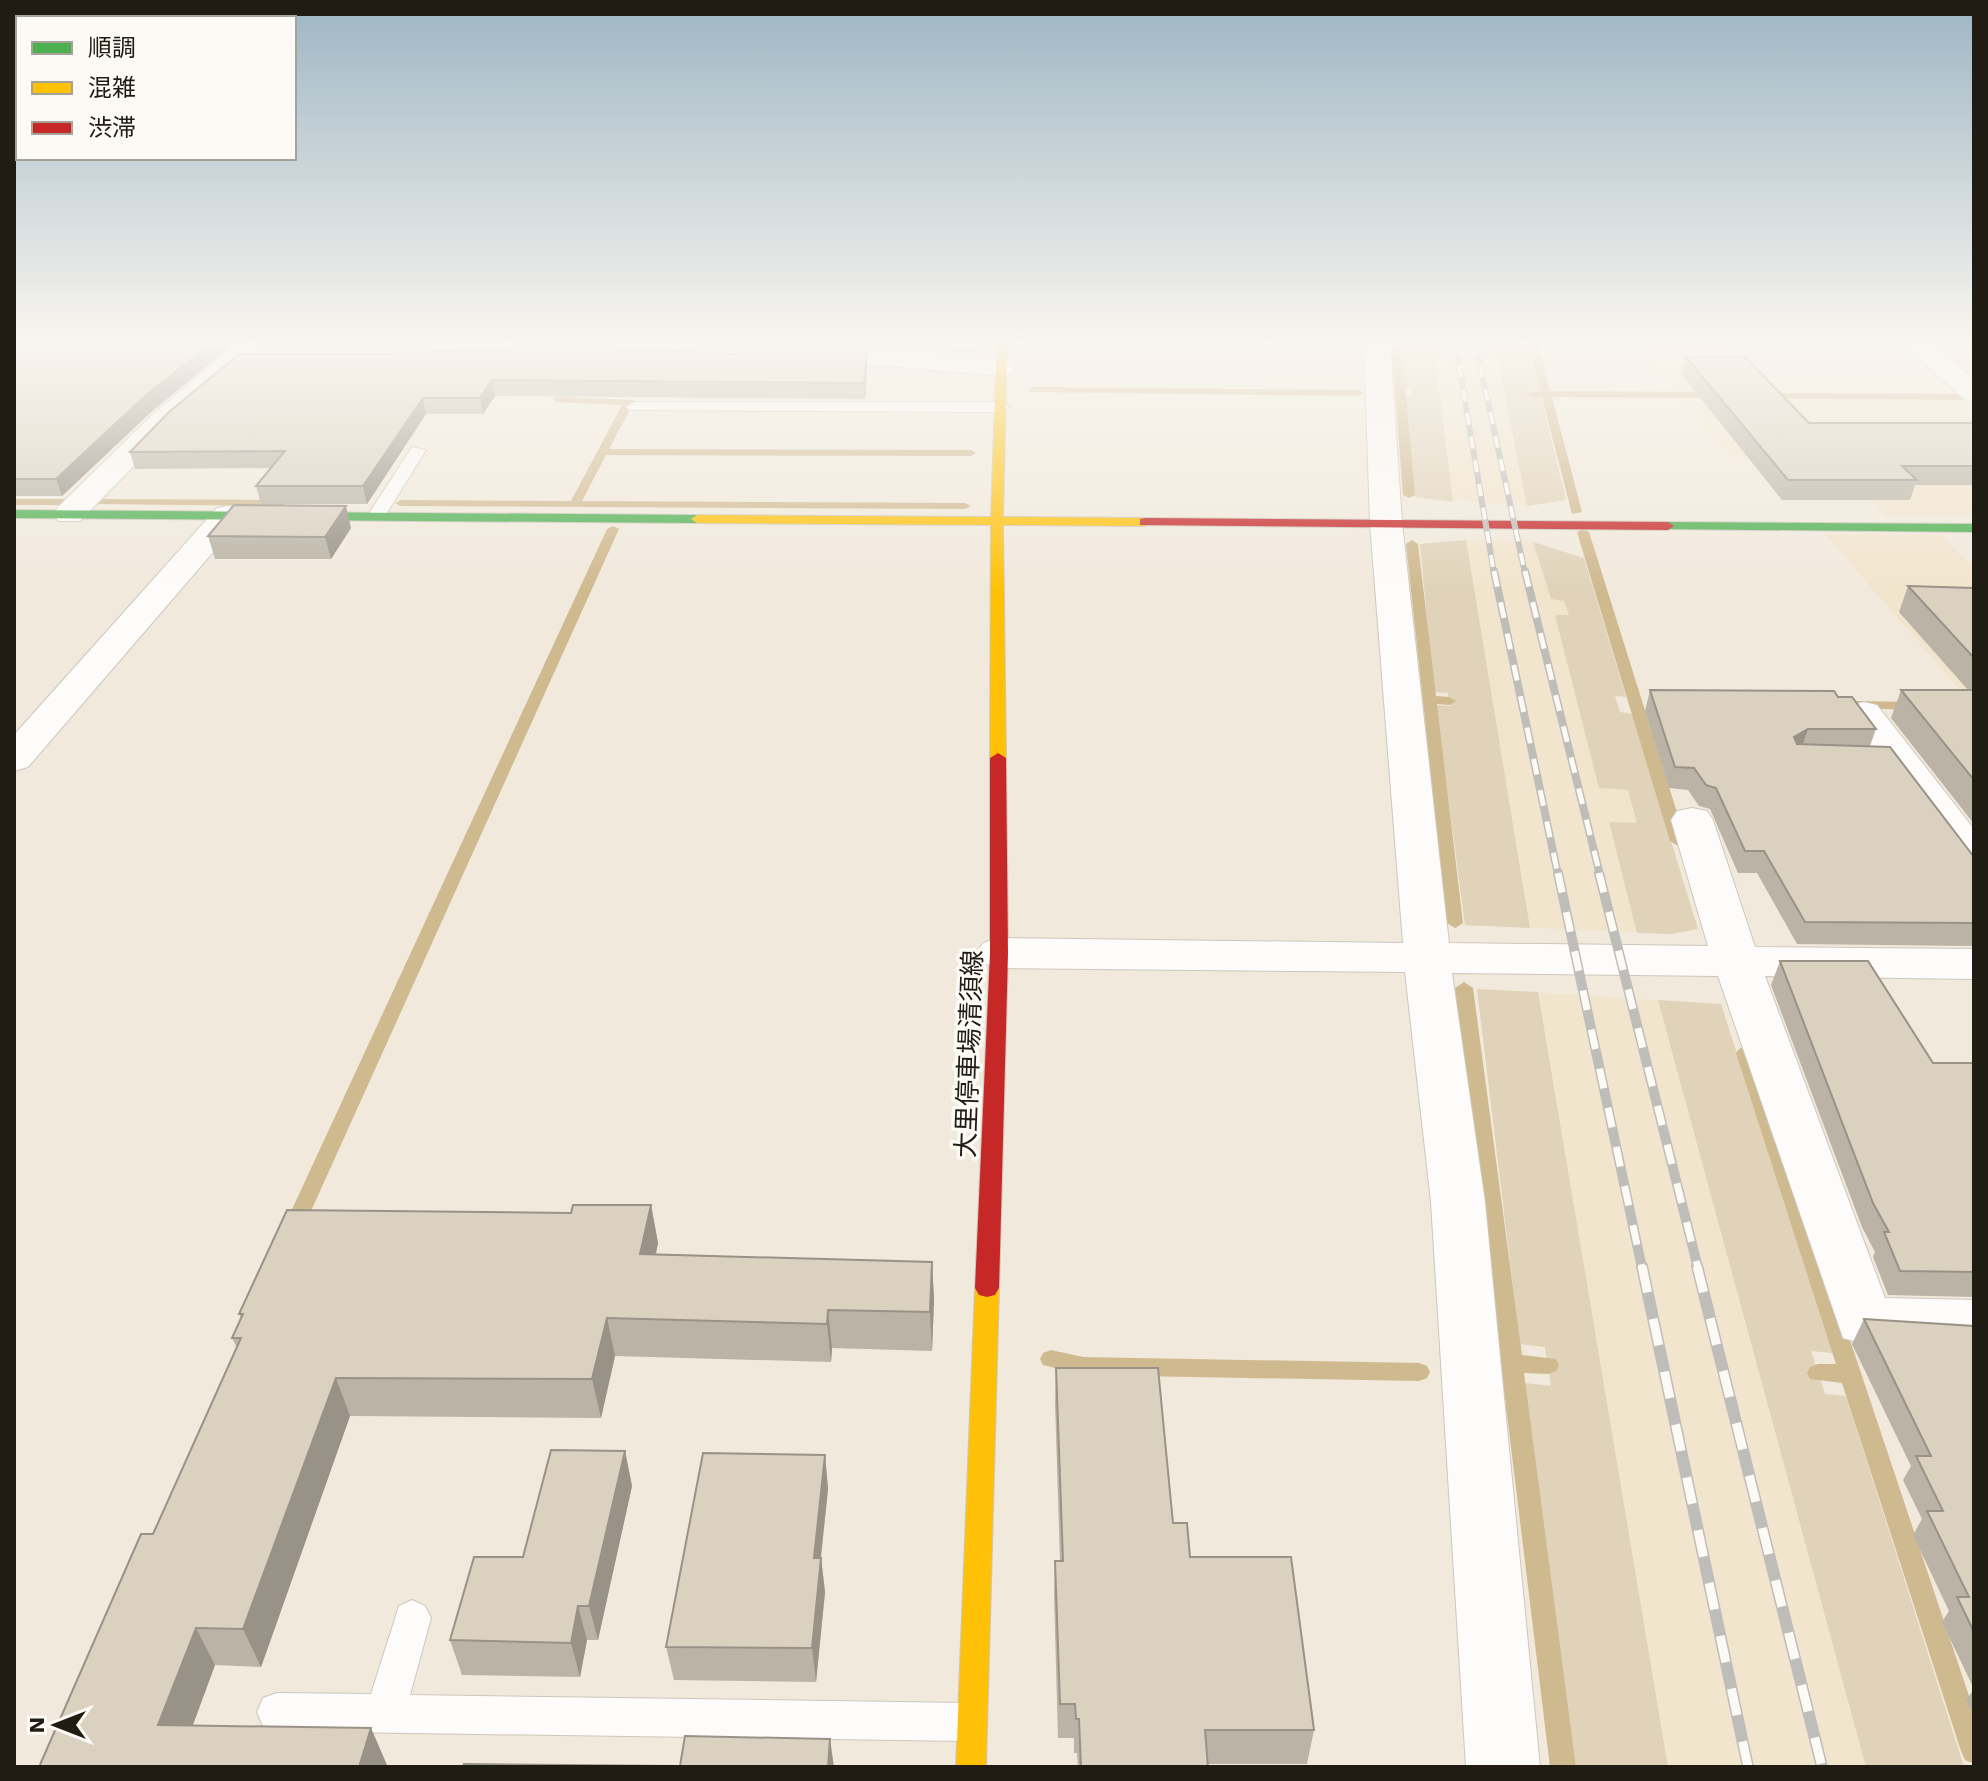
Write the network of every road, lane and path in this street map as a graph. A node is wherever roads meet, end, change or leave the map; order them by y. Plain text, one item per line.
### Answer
1 (158, 425) edge
2 (1000, 425) edge
3 (1381, 425) edge
4 (418, 450) dead end
5 (14, 514) edge
6 (69, 514) junction
7 (228, 515) junction
8 (377, 515) junction
9 (997, 519) junction
10 (1386, 523) junction
11 (1974, 528) edge
12 (1864, 713) edge
13 (14, 759) edge
14 (1692, 820) dead end
15 (1974, 857) edge
16 (999, 953) junction
17 (1427, 958) junction
18 (1736, 961) junction
19 (1968, 973) edge
20 (1974, 1324) edge
21 (412, 1618) dead end
22 (277, 1712) dead end
23 (385, 1714) junction
24 (973, 1722) junction
25 (971, 1767) edge
26 (1503, 1767) edge

1 - 6 street
2 - 9 street, 大里停車場清須線
3 - 10 street
4 - 8 lane
5 - 6 street
6 - 7 street
7 - 8 street
7 - 13 street
8 - 9 street
9 - 10 street
9 - 16 street, 大里停車場清須線
10 - 11 street
10 - 17 street
12 - 15 street
14 - 18 street
16 - 17 street
16 - 24 street, 大里停車場清須線
17 - 18 street
17 - 26 street
18 - 19 street
18 - 20 street
21 - 23 lane
22 - 23 lane
23 - 24 lane
24 - 25 street, 大里停車場清須線

